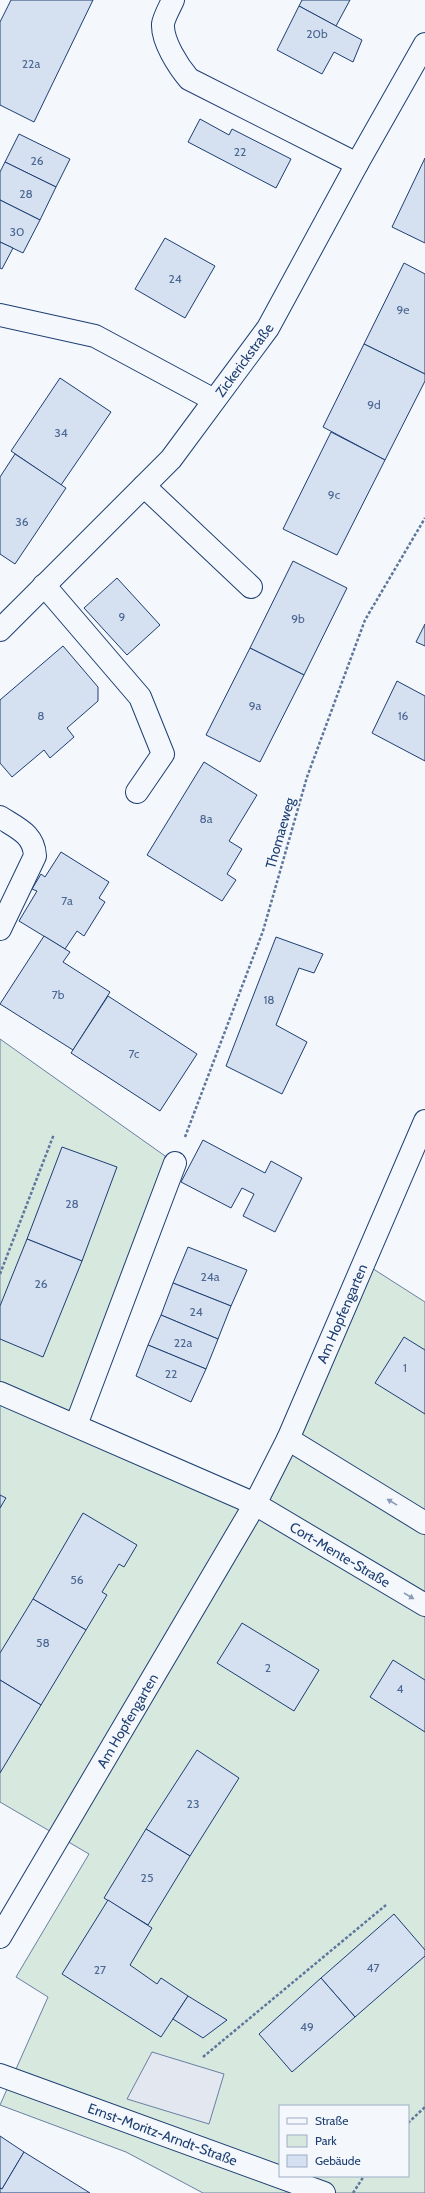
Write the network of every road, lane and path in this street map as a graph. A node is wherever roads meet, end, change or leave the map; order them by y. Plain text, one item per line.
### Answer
1 (173, 0) edge
2 (425, 44) edge
3 (357, 164) junction
4 (0, 315) edge
5 (214, 400) junction
6 (144, 486) junction
7 (425, 518) edge
8 (44, 585) junction
9 (251, 587) dead end
10 (0, 630) edge
11 (138, 792) dead end
12 (0, 817) edge
13 (0, 929) edge
14 (425, 1121) edge
15 (54, 1134) dead end
16 (175, 1163) joint
17 (0, 1274) edge
18 (0, 1392) edge
19 (76, 1425) junction
20 (288, 1439) junction
21 (255, 1504) junction
22 (425, 1522) edge
23 (425, 1605) edge
24 (386, 1905) dead end
25 (0, 1937) edge
26 (203, 2057) dead end
27 (0, 2075) edge
28 (425, 2107) edge
29 (409, 2122) edge
30 (279, 2177) edge
31 (280, 2177) edge
32 (363, 2177) edge
33 (324, 2193) edge
34 (353, 2193) edge

1 - 3 street
2 - 3 street, Zickerickstraße
3 - 5 street, Zickerickstraße
4 - 5 street
5 - 6 street, Zickerickstraße
6 - 8 street, Zickerickstraße
6 - 9 street
7 - 16 path, Thomaeweg
8 - 10 street, Zickerickstraße
8 - 11 street
12 - 13 street
14 - 20 street, Am Hopfengarten
15 - 17 path
16 - 19 street
18 - 19 street
19 - 21 street
20 - 21 street, Am Hopfengarten
22 -> 20 street
21 -> 23 street, Cort-Mente-Straße
21 - 25 street, Am Hopfengarten
24 - 26 path
27 - 30 street, Ernst-Moritz-Arndt-Straße
28 - 29 path
31 - 33 street, Ernst-Moritz-Arndt-Straße
32 - 34 path

